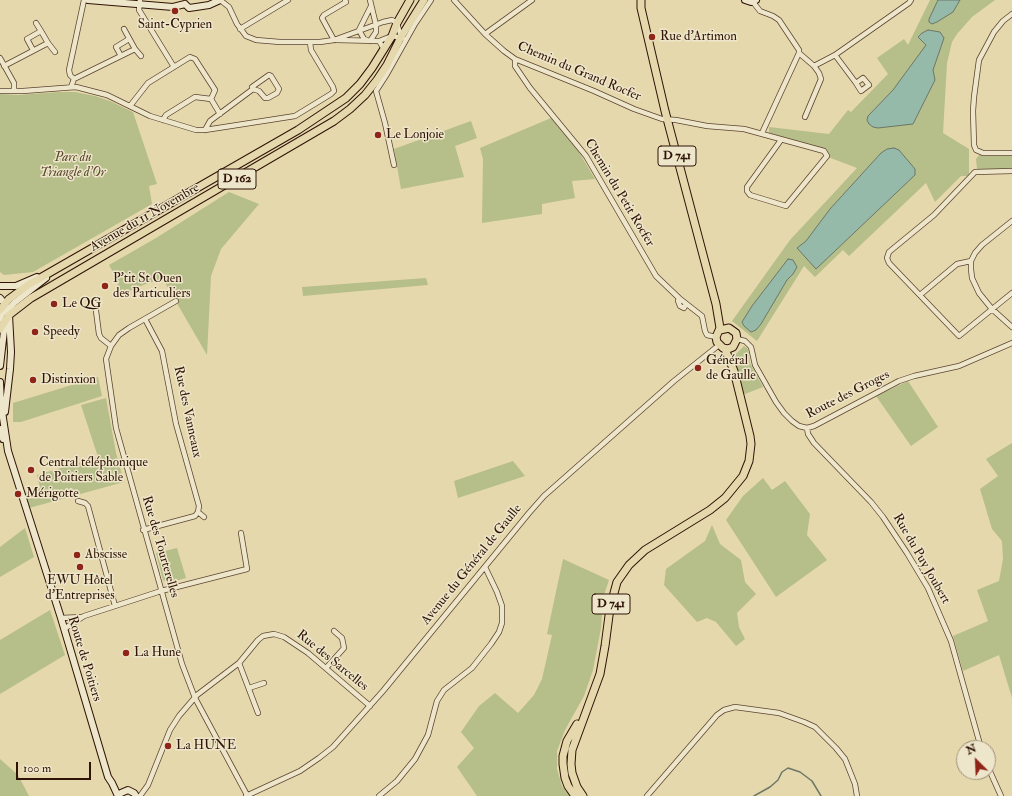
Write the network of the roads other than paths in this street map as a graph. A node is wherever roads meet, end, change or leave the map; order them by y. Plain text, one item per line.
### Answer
1 (84, 0) edge
2 (88, 0) edge
3 (220, 0) edge
4 (288, 0) edge
5 (370, 0) edge
6 (410, 0) edge
7 (424, 0) edge
8 (431, 0) edge
9 (454, 0) edge
10 (532, 0) edge
11 (638, 0) edge
12 (641, 0) edge
13 (745, 0) edge
14 (911, 0) edge
15 (347, 1) edge
16 (754, 1) edge
17 (140, 2) edge
18 (185, 2) edge
19 (371, 6) junction
20 (641, 8) junction
21 (1012, 14) edge
22 (397, 22) junction
23 (36, 23) dead end
24 (376, 25) junction
25 (124, 29) dead end
26 (240, 29) junction
27 (359, 30) junction
28 (41, 31) junction
29 (485, 34) junction
30 (392, 36) junction
31 (129, 39) junction
32 (403, 39) junction
33 (334, 40) junction
34 (369, 41) junction
35 (379, 41) junction
36 (310, 42) junction
37 (48, 43) junction
38 (135, 49) junction
39 (384, 49) junction
40 (33, 50) junction
41 (55, 52) dead end
42 (799, 53) junction
43 (835, 55) junction
44 (121, 56) junction
45 (140, 56) dead end
46 (0, 58) edge
47 (515, 59) junction
48 (4, 66) junction
49 (814, 66) junction
50 (174, 67) junction
51 (74, 79) junction
52 (856, 83) dead end
53 (71, 87) junction
54 (254, 89) junction
55 (0, 91) edge
56 (14, 91) junction
57 (211, 99) junction
58 (130, 106) junction
59 (220, 114) junction
60 (805, 117) dead end
61 (163, 120) junction
62 (667, 120) junction
63 (205, 130) junction
64 (762, 133) junction
65 (781, 140) junction
66 (1012, 153) edge
67 (394, 165) dead end
68 (1012, 171) edge
69 (1012, 221) edge
70 (971, 261) junction
71 (61, 267) junction
72 (0, 286) edge
73 (1012, 293) edge
74 (920, 295) junction
75 (176, 301) dead end
76 (95, 303) dead end
77 (716, 304) junction
78 (992, 309) junction
79 (3, 311) edge
80 (145, 319) junction
81 (1012, 327) edge
82 (729, 328) junction
83 (0, 329) edge
84 (718, 334) junction
85 (737, 339) junction
86 (1012, 343) edge
87 (718, 345) junction
88 (110, 346) junction
89 (729, 348) junction
90 (0, 366) edge
91 (0, 382) edge
92 (2, 427) edge
93 (807, 428) junction
94 (78, 501) dead end
95 (198, 512) junction
96 (204, 517) dead end
97 (143, 530) junction
98 (241, 533) dead end
99 (485, 567) junction
100 (161, 591) junction
101 (115, 606) junction
102 (84, 616) junction
103 (61, 618) junction
104 (64, 629) junction
105 (334, 631) dead end
106 (240, 663) junction
107 (326, 668) junction
108 (264, 683) dead end
109 (249, 688) junction
110 (195, 698) junction
111 (370, 706) junction
112 (587, 708) junction
113 (258, 713) dead end
114 (979, 740) edge
115 (994, 780) edge
116 (112, 783) junction
117 (145, 790) junction
118 (132, 793) edge
119 (118, 796) edge
120 (140, 796) edge
121 (247, 796) edge
122 (379, 796) edge
123 (575, 796) edge
124 (583, 796) edge
125 (647, 796) edge
126 (858, 796) edge
127 (1001, 796) edge

1 - 51 street
2 - 17 street
3 - 18 street
3 - 26 street
4 - 26 street
5 - 19 street
6 - 22 main road, Avenue du 11 Novembre / D 162
7 - 32 main road, Avenue du 11 Novembre / D 162
8 - 32 street
9 - 29 street, Chemin du Grand Rocfer
10 - 29 street
11 - 20 main road, D 741
12 - 20 main road, D 741
13 - 16 street
14 - 43 street
15 - 33 street
16 - 42 street
17 - 18 street
17 - 50 street
19 - 24 street
19 - 27 street
20 - 62 main road, D 741
21 - 66 street
22 - 24 street
22 - 30 main road, Avenue du 11 Novembre / D 162
22 - 32 street
23 - 28 street
24 - 27 street
24 - 34 street
25 - 31 street
26 - 36 street
27 - 33 street
27 - 34 street
28 - 37 street
28 - 40 street
29 - 47 street, Chemin du Grand Rocfer
30 - 32 street
30 - 35 street
30 - 39 main road, Avenue du 11 Novembre / D 162
31 - 38 street
31 - 44 street
32 - 67 street
32 - 79 main road, Avenue du 11 Novembre / D 162
33 - 34 street
33 - 36 street
34 - 35 street
35 - 39 street
36 - 63 street
37 - 40 street
37 - 41 street
38 - 44 street
38 - 45 street
39 - 71 main road, Avenue du 11 Novembre / D 162
40 - 48 street
42 - 49 street
42 - 64 street
43 - 49 street
43 - 52 street
44 - 51 street
46 - 48 street
47 - 62 street, Chemin du Grand Rocfer
47 - 84 street, Chemin du Petit Rocfer
48 - 56 street
49 - 60 street
50 - 57 street
50 - 58 street
51 - 53 street
53 - 56 street
53 - 58 street
54 - 54 street
54 - 59 street
55 - 56 street
57 - 59 street
57 - 61 street
58 - 61 street
59 - 63 street
61 - 63 street
62 - 64 street, Chemin du Grand Rocfer
62 - 77 main road, D 741
64 - 65 street, Chemin du Grand Rocfer
65 - 65 street, Chemin du Grand Rocfer
68 - 74 street
69 - 70 street
70 - 74 street
70 - 78 street
71 - 72 street
71 - 79 main road, Avenue du 11 Novembre / D 162
73 - 78 street
74 - 78 street
75 - 80 street
76 - 88 street
77 - 82 main road, D 741
77 - 84 main road, D 741
78 - 81 street
79 - 83 main road, D 162
79 - 90 street
79 - 92 street, Route de Poitiers
80 - 88 street
80 - 95 street, Rue des Vanneaux
82 - 84 main road
82 - 85 main road
84 - 87 main road
85 - 89 main road
85 - 93 street, Route des Groges
86 - 93 street, Route des Groges
87 - 89 main road
87 - 99 street, Avenue du Général de Gaulle
88 - 97 street, Rue des Tourterelles
89 - 112 main road, D 741
91 - 92 street, Route de Poitiers
92 - 103 street, Route de Poitiers
93 - 114 street, Rue du Puy Joubert
94 - 101 street
95 - 96 street
95 - 97 street
97 - 100 street, Rue des Tourterelles
98 - 100 street
99 - 111 street, Avenue du Général de Gaulle
99 - 122 street
100 - 101 street
100 - 110 street, Rue des Tourterelles
101 - 102 street
102 - 103 street
102 - 104 street
103 - 104 street, Route de Poitiers
104 - 116 street, Route de Poitiers
105 - 107 street
106 - 107 street, Rue des Sarcelles
106 - 109 street
106 - 110 street
107 - 111 street, Rue des Sarcelles
108 - 109 street
109 - 113 street
110 - 117 street
110 - 121 street, Rue des Tourterelles
111 - 121 street, Avenue du Général de Gaulle
112 - 123 main road, D 741
112 - 124 main road, D 741
115 - 127 street
116 - 118 street
116 - 119 street, Route de Poitiers
117 - 118 street
117 - 120 street
118 - 119 street
125 - 126 street

